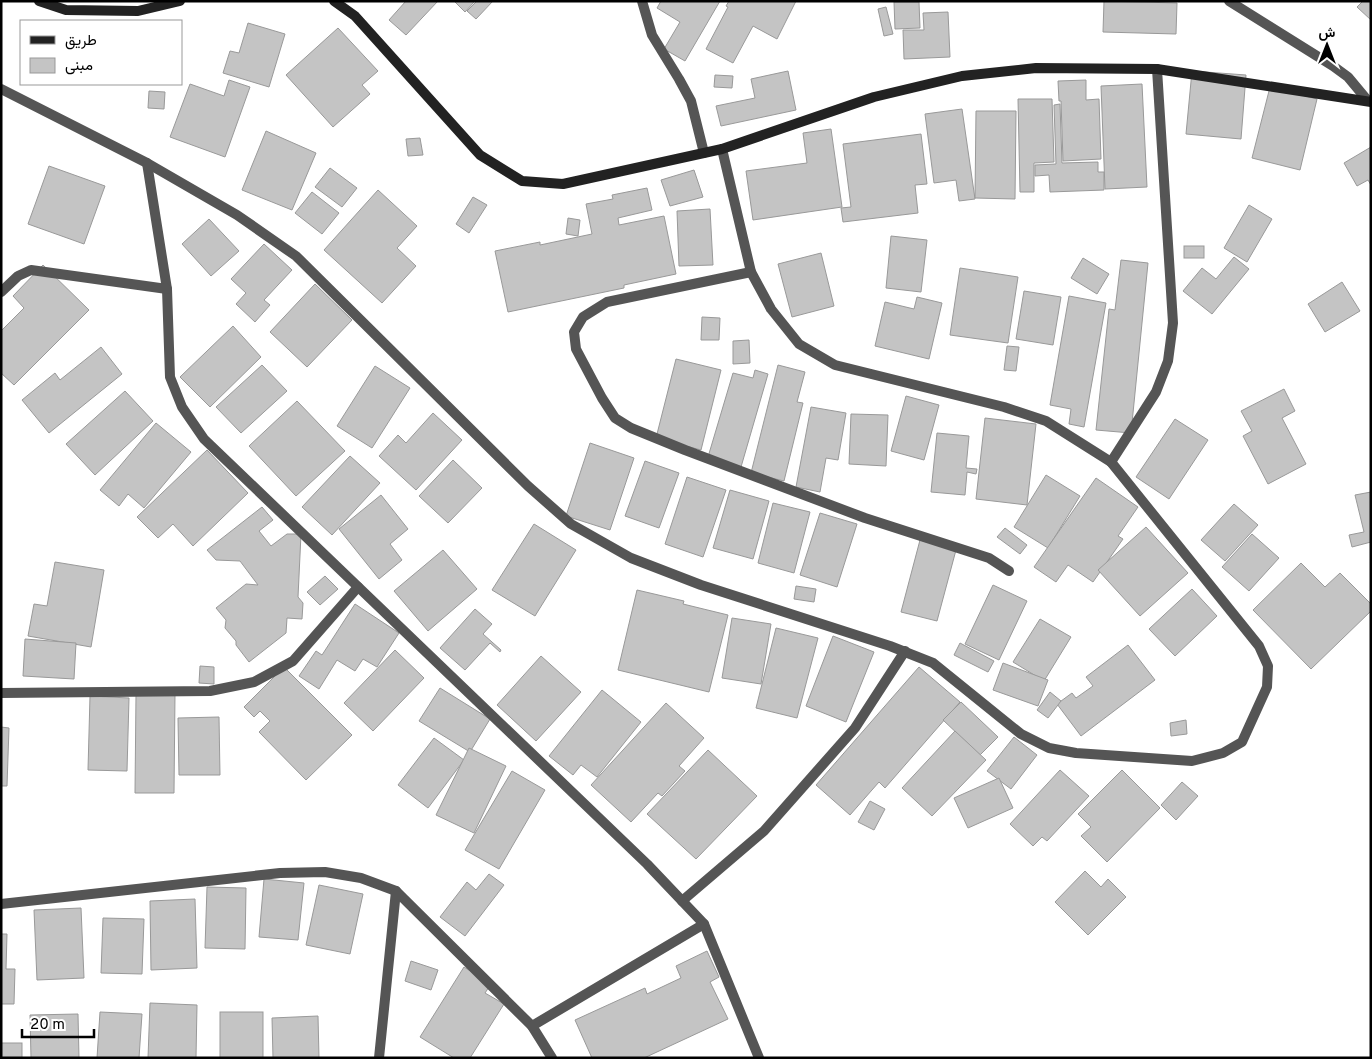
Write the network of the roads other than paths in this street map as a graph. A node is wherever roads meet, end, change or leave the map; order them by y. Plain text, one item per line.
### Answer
1 (39, 1) edge
2 (180, 1) edge
3 (334, 1) edge
4 (642, 1) edge
5 (1229, 1) edge
6 (1157, 69) junction
7 (1, 89) edge
8 (1369, 101) edge
9 (722, 149) junction
10 (704, 153) junction
11 (147, 162) junction
12 (751, 272) junction
13 (166, 289) junction
14 (1, 292) edge
15 (1111, 462) junction
16 (1009, 572) dead end
17 (358, 587) junction
18 (905, 651) junction
19 (1, 693) edge
20 (396, 891) junction
21 (682, 901) junction
22 (1, 904) edge
23 (704, 924) junction
24 (532, 1026) junction
25 (380, 1058) edge
26 (552, 1058) edge
27 (759, 1058) edge

1 - 2 street
3 - 10 street
4 - 10 street
5 - 8 street
6 - 8 street
6 - 9 street
6 - 15 street
7 - 11 street
9 - 10 street
9 - 12 street
11 - 13 street
11 - 18 street
12 - 15 street
12 - 16 street
13 - 14 street
13 - 17 street
15 - 18 street
17 - 19 street
17 - 21 street
18 - 21 street
20 - 22 street
20 - 24 street
20 - 25 street
21 - 23 street
23 - 24 street
23 - 27 street
24 - 26 street

